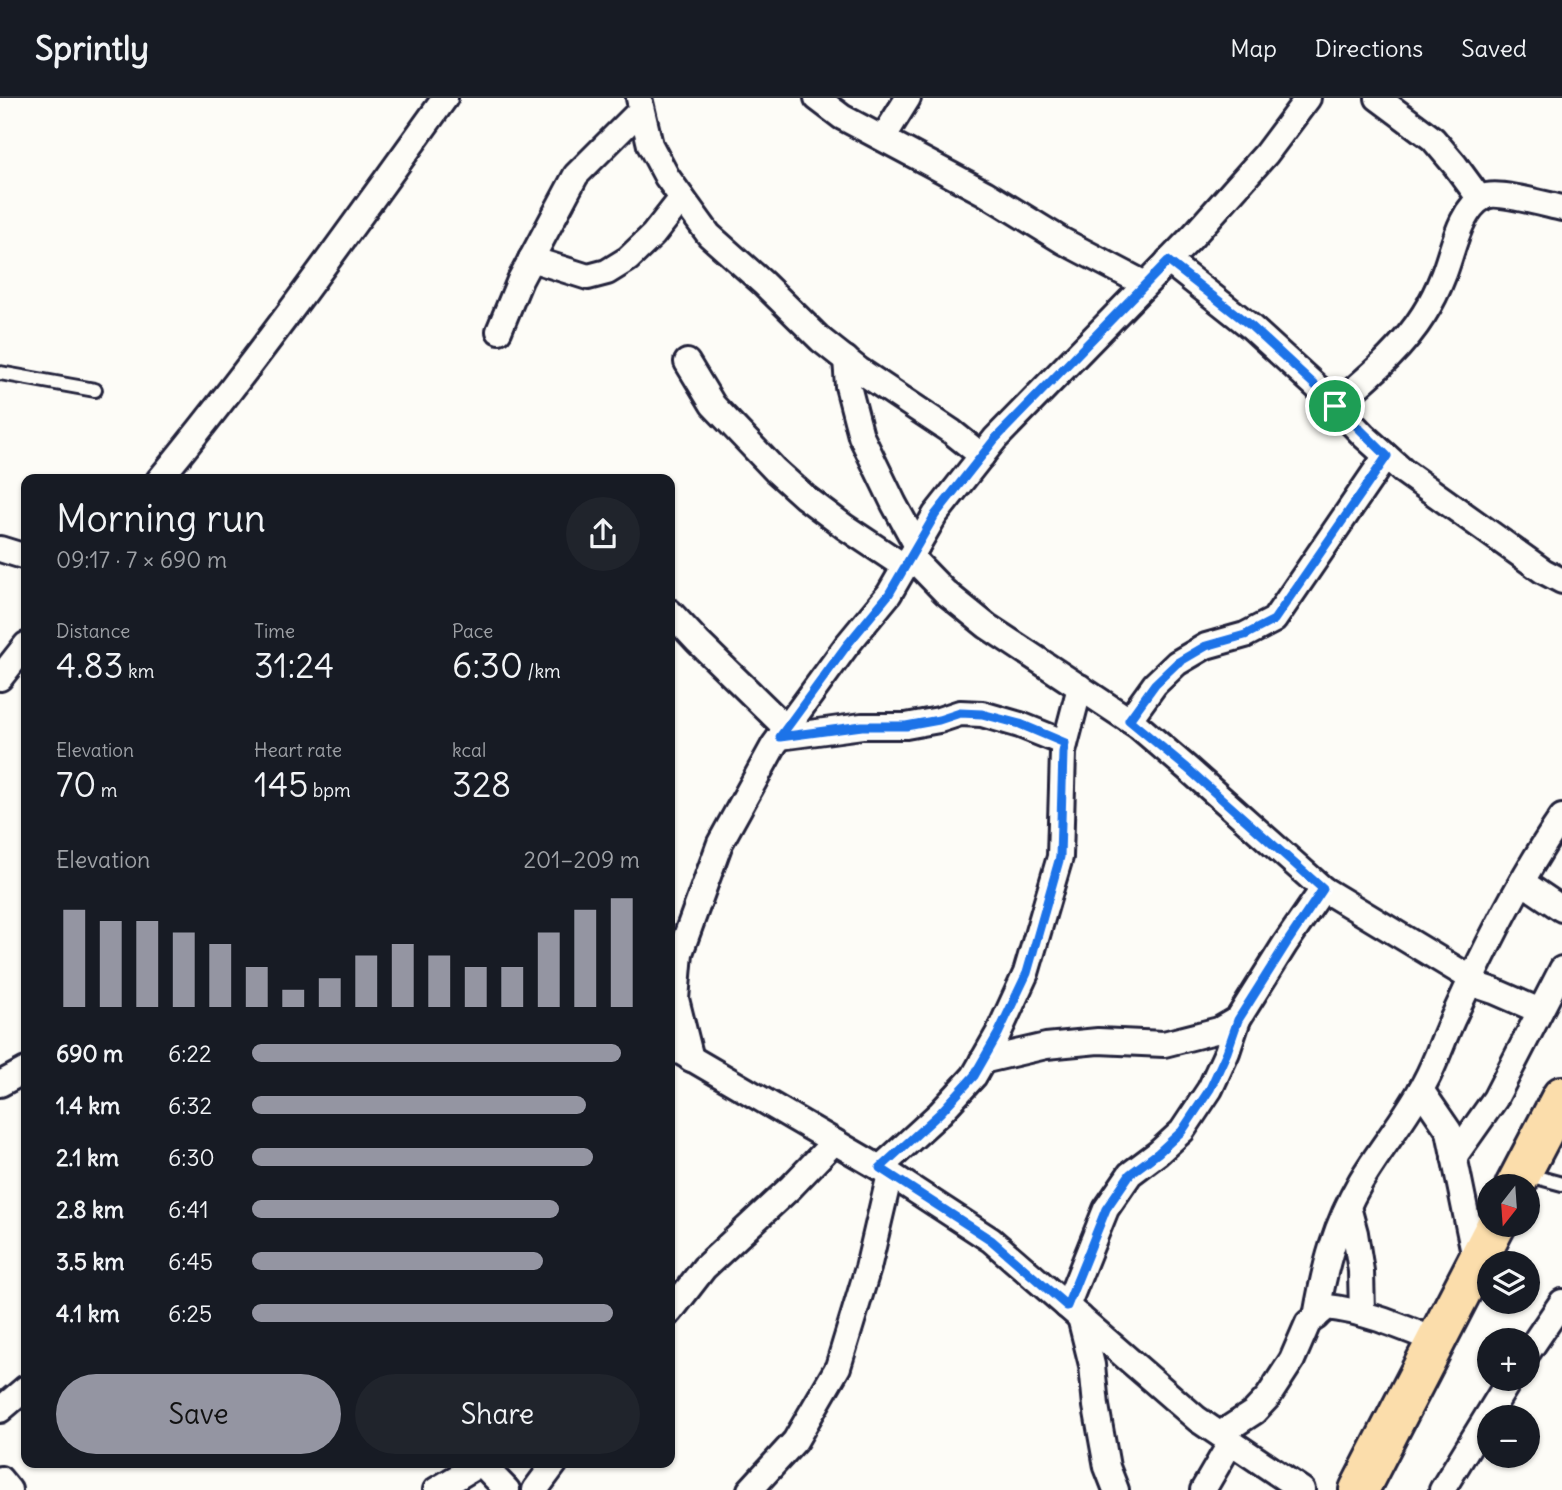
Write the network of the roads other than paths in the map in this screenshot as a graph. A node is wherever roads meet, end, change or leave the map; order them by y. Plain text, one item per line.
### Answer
1 (445, 98) edge
2 (817, 98) edge
3 (908, 98) edge
4 (1308, 98) edge
5 (1380, 99) edge
6 (640, 104) edge
7 (883, 138) junction
8 (682, 198) junction
9 (1480, 200) junction
10 (1562, 208) edge
11 (531, 259) junction
12 (1168, 261) junction
13 (1145, 284) junction
14 (499, 331) dead end
15 (846, 359) junction
16 (687, 362) dead end
17 (0, 373) edge
18 (95, 390) dead end
19 (1335, 406) junction
20 (982, 456) junction
21 (1387, 456) junction
22 (167, 474) edge
23 (0, 549) edge
24 (21, 555) edge
25 (911, 557) junction
26 (1562, 581) edge
27 (675, 619) edge
28 (21, 651) edge
29 (0, 678) edge
30 (1080, 687) junction
31 (1129, 720) junction
32 (783, 733) junction
33 (1065, 743) junction
34 (1562, 817) edge
35 (1522, 882) junction
36 (1323, 889) junction
37 (1562, 909) edge
38 (692, 919) junction
39 (675, 929) edge
40 (1562, 969) edge
41 (1471, 981) junction
42 (1539, 1011) junction
43 (1238, 1020) junction
44 (681, 1054) edge
45 (982, 1061) junction
46 (21, 1073) edge
47 (0, 1084) edge
48 (1421, 1090) junction
49 (1562, 1096) edge
50 (834, 1142) junction
51 (1454, 1157) junction
52 (885, 1171) junction
53 (1522, 1174) edge
54 (1540, 1182) edge
55 (1562, 1184) edge
56 (1348, 1207) junction
57 (1490, 1237) edge
58 (1476, 1263) junction
59 (1562, 1303) edge
60 (675, 1306) edge
61 (1074, 1311) junction
62 (1362, 1314) junction
63 (1316, 1317) junction
64 (1540, 1335) edge
65 (1437, 1341) junction
66 (1503, 1391) edge
67 (21, 1392) edge
68 (0, 1410) edge
69 (1226, 1438) junction
70 (473, 1468) edge
71 (486, 1468) edge
72 (551, 1468) edge
73 (0, 1479) edge
74 (1451, 1485) edge
75 (1295, 1488) edge
76 (9, 1490) edge
77 (436, 1490) edge
78 (507, 1490) edge
79 (535, 1490) edge
80 (750, 1490) edge
81 (1116, 1490) edge
82 (1203, 1490) edge
83 (1359, 1490) edge

1 - 22 street
2 - 7 street
3 - 7 street
4 - 12 street
5 - 9 street
6 - 8 street
6 - 11 street
7 - 13 street
8 - 11 street
8 - 15 street
9 - 10 street
9 - 19 street
11 - 14 street
12 - 13 street
12 - 19 street
13 - 20 street
15 - 20 street
15 - 25 street
16 - 25 street
17 - 18 lane
19 - 21 street
20 - 25 street
21 - 26 street
21 - 31 street
23 - 24 street
25 - 30 street
25 - 32 street
27 - 32 street
28 - 29 street
30 - 31 street
30 - 33 street
31 - 36 street
32 - 33 street
32 - 38 street
33 - 45 street
34 - 35 street
35 - 37 street
35 - 41 street
36 - 41 street
36 - 43 street
38 - 39 street
38 - 44 street
40 - 42 street
41 - 42 street
41 - 48 street
42 - 51 street
43 - 45 street
43 - 61 street
44 - 50 street
45 - 52 street
46 - 47 street
48 - 51 street
48 - 56 street
49 - 53 highway
50 - 52 street
50 - 60 street
51 - 58 street
52 - 61 street
52 - 80 street
54 - 55 lane
56 - 62 street
56 - 63 street
57 - 58 highway
58 - 65 highway
59 - 64 street
61 - 69 street
61 - 81 street
62 - 63 street
62 - 65 street
63 - 69 street
65 - 83 highway
66 - 74 street
67 - 68 street
69 - 75 street
69 - 82 street
70 - 77 street
71 - 78 street
72 - 79 street
73 - 76 street

